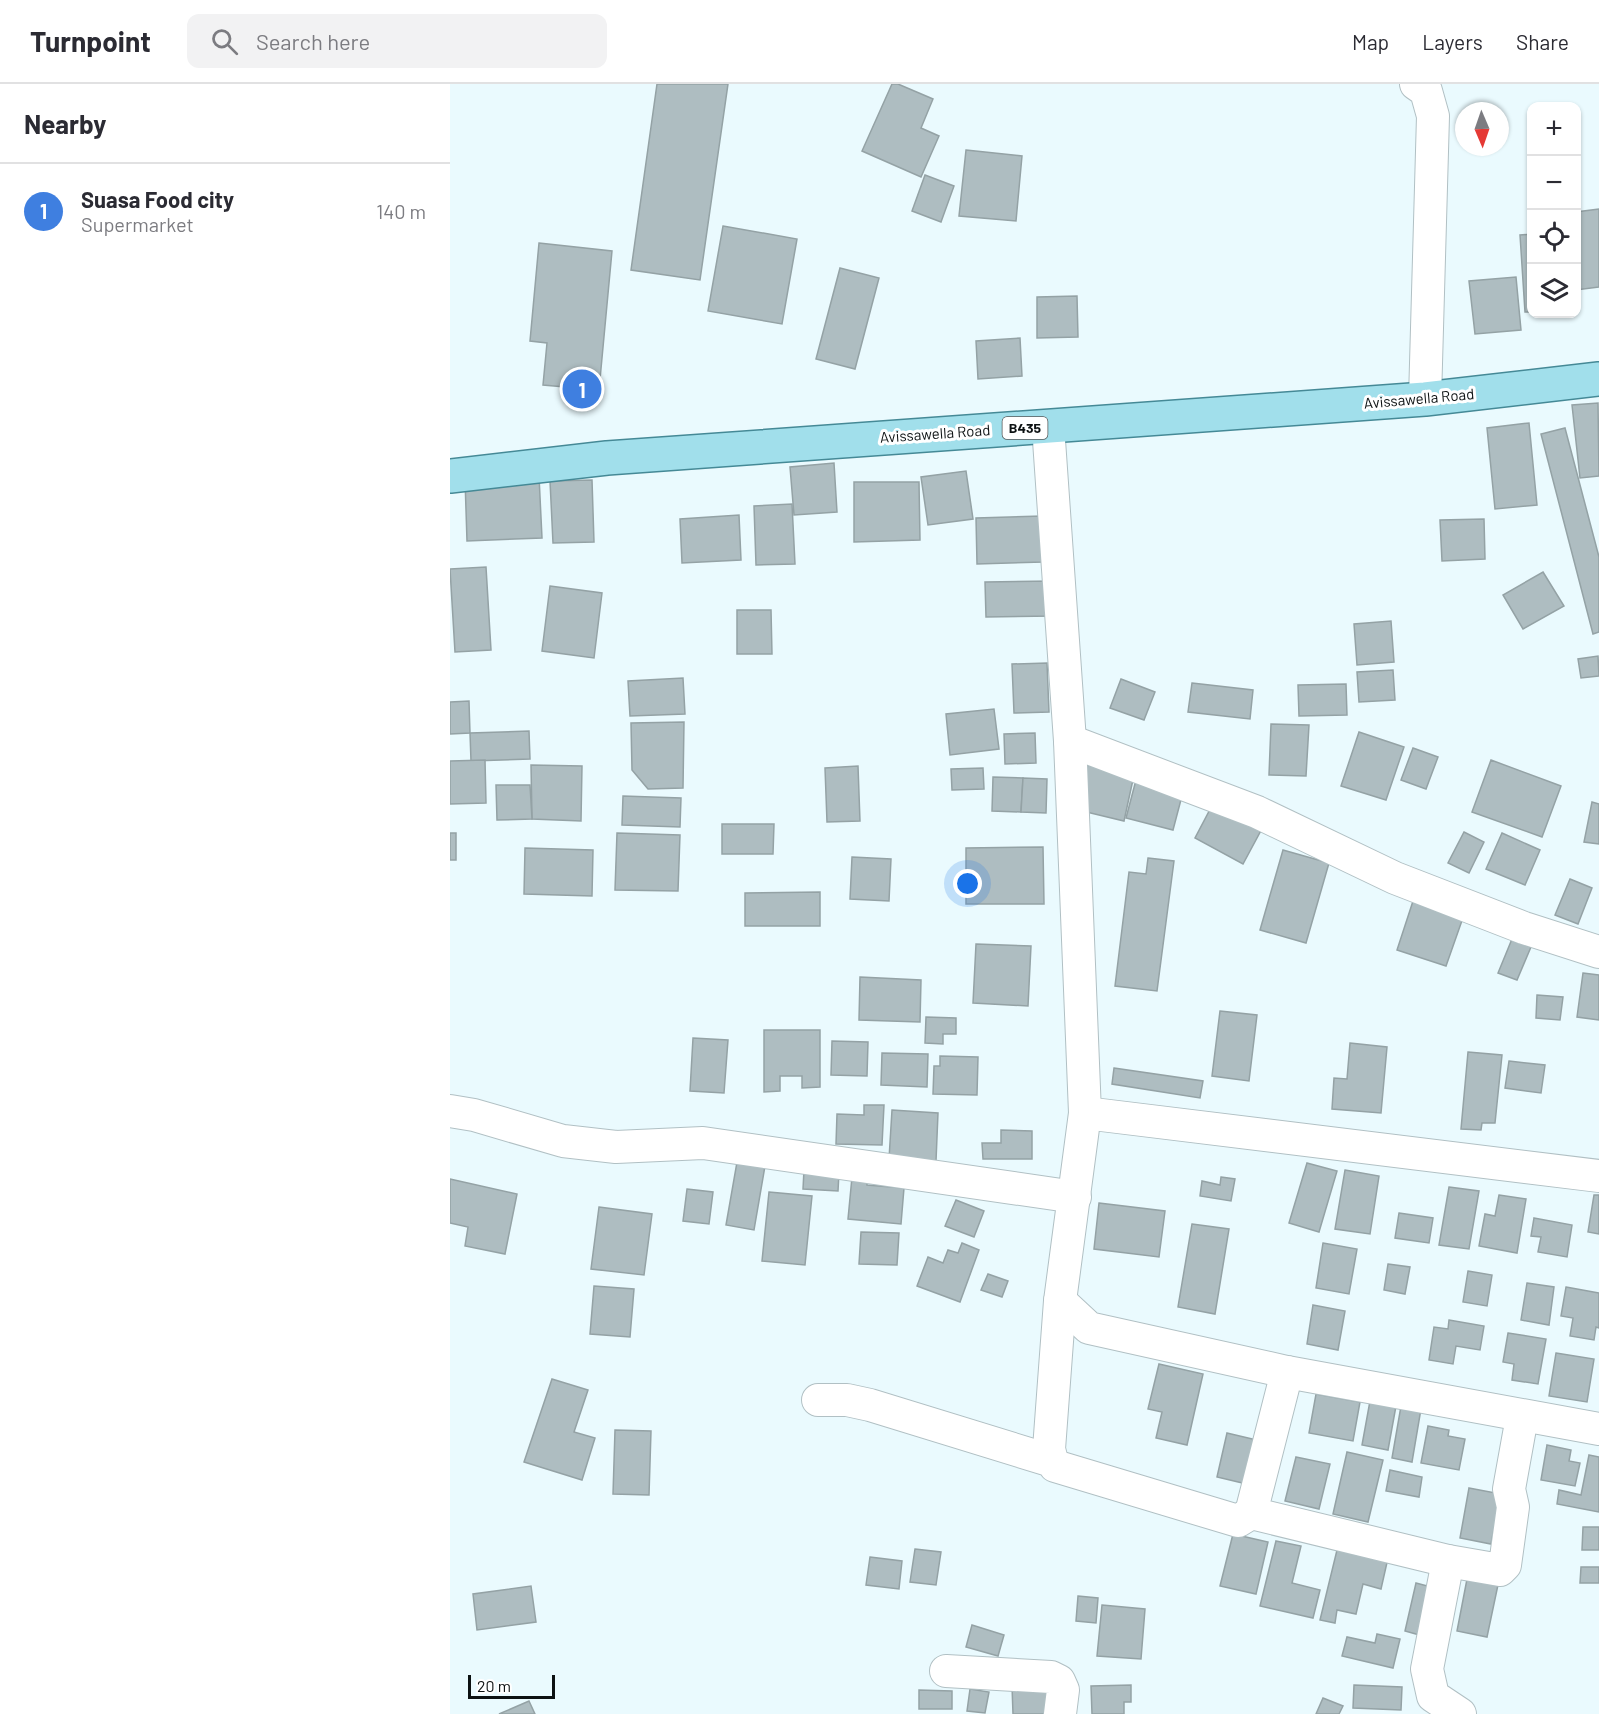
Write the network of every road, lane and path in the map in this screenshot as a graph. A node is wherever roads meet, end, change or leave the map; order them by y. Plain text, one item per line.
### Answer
1 (1416, 84) edge
2 (1599, 379) edge
3 (1425, 399) junction
4 (1048, 426) junction
5 (450, 476) edge
6 (1070, 741) junction
7 (1599, 952) edge
8 (450, 1111) edge
9 (1085, 1113) junction
10 (1599, 1176) edge
11 (1075, 1197) junction
12 (1060, 1301) junction
13 (1287, 1372) junction
14 (819, 1400) dead end
15 (1522, 1417) junction
16 (1599, 1430) edge
17 (1052, 1461) junction
18 (1251, 1513) junction
19 (1448, 1561) junction
20 (946, 1671) dead end
21 (1060, 1714) edge
22 (1460, 1714) edge

1 - 3 street
2 - 3 main road, Avissawella Road / B435
3 - 4 main road, Avissawella Road / B435
4 - 5 main road, Avissawella Road / B435
4 - 6 street
6 - 7 street
6 - 9 street
8 - 11 street
9 - 10 street
9 - 11 street
11 - 12 street
12 - 13 street
12 - 17 street
13 - 15 street
13 - 18 street
14 - 17 street
15 - 16 street
15 - 19 street
17 - 18 street
18 - 19 street
19 - 22 street
20 - 21 street

